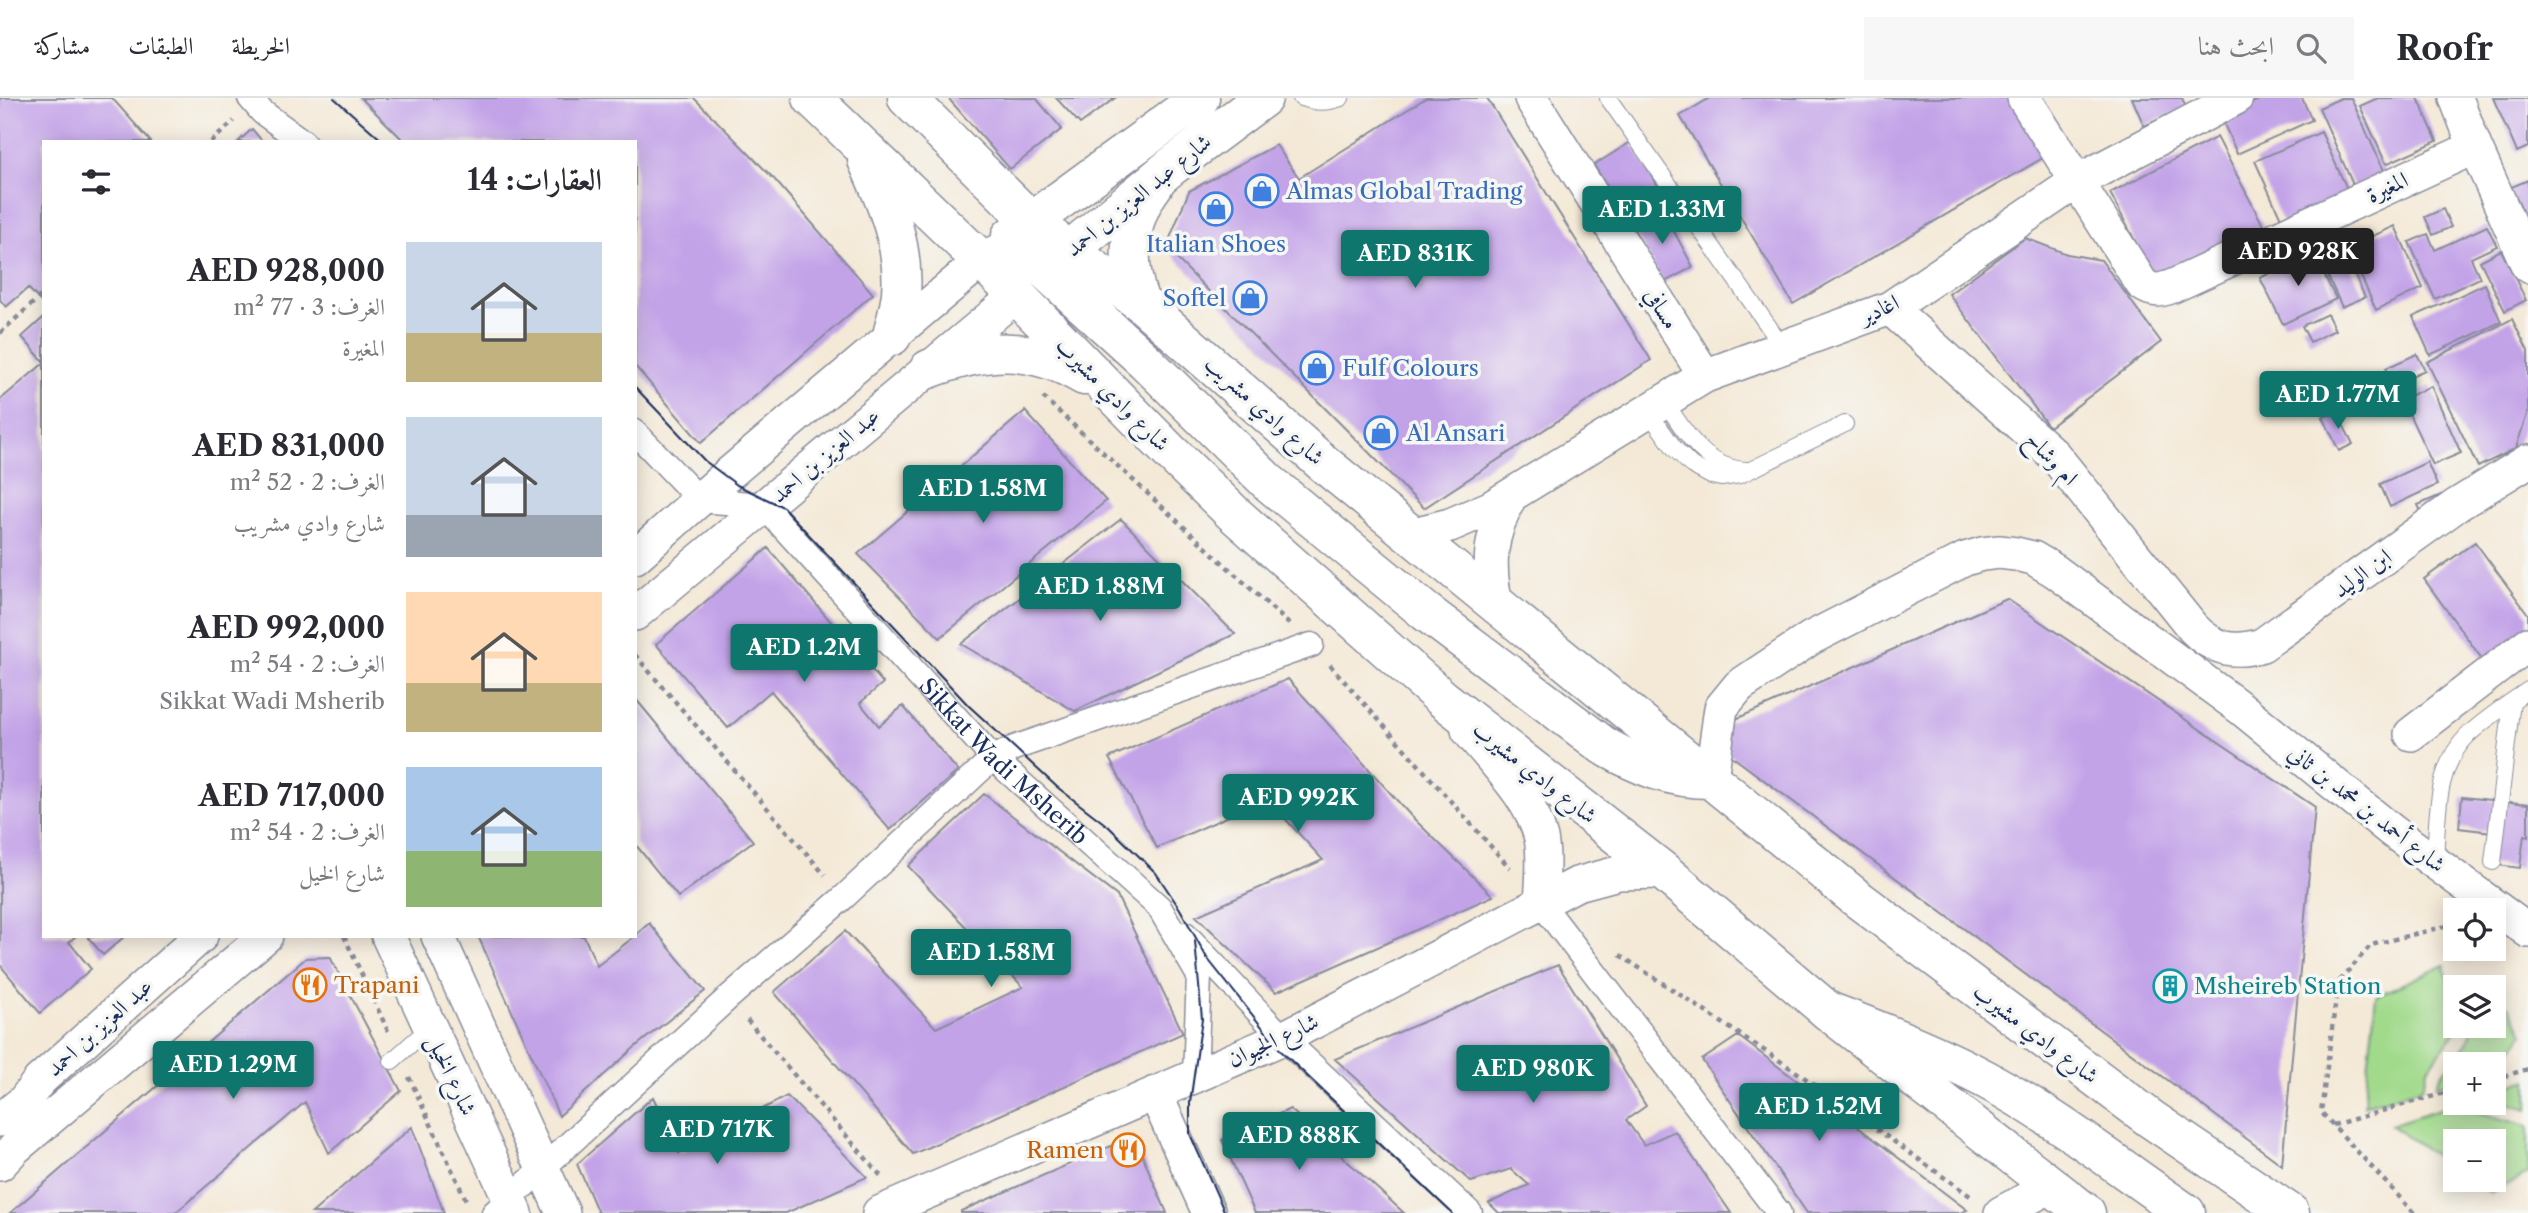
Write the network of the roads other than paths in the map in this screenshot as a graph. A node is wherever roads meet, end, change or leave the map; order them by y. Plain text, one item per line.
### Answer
1 (250, 98) edge
2 (812, 98) edge
3 (907, 98) edge
4 (1200, 98) edge
5 (1263, 98) edge
6 (1301, 98) edge
7 (1341, 98) edge
8 (1531, 98) edge
9 (1608, 98) edge
10 (2024, 98) edge
11 (2236, 98) edge
12 (2456, 98) edge
13 (300, 140) edge
14 (860, 145) junction
15 (2474, 147) junction
16 (1172, 166) junction
17 (2076, 182) junction
18 (1030, 220) junction
19 (982, 260) junction
20 (1056, 260) junction
21 (2528, 266) edge
22 (1016, 296) junction
23 (1140, 302) junction
24 (1890, 308) junction
25 (892, 336) junction
26 (1783, 348) junction
27 (929, 369) junction
28 (1704, 376) junction
29 (1115, 396) junction
30 (1656, 405) junction
31 (1845, 424) dead end
32 (637, 434) edge
33 (2528, 461) edge
34 (1510, 497) junction
35 (701, 500) junction
36 (763, 505) junction
37 (1410, 535) junction
38 (637, 555) edge
39 (1496, 604) junction
40 (637, 612) edge
41 (2193, 628) joint
42 (1311, 645) road end
43 (2528, 645) edge
44 (2528, 690) edge
45 (1443, 699) junction
46 (2512, 701) junction
47 (2411, 734) dead end
48 (993, 758) junction
49 (1711, 779) junction
50 (2435, 862) junction
51 (2493, 862) dead end
52 (1664, 872) junction
53 (1541, 903) junction
54 (1159, 907) junction
55 (2528, 931) edge
56 (199, 938) edge
57 (264, 938) edge
58 (389, 938) edge
59 (439, 938) edge
60 (1828, 1011) junction
61 (430, 1027) junction
62 (1283, 1038) junction
63 (392, 1061) dead end
64 (1195, 1075) junction
65 (39, 1081) junction
66 (1155, 1093) junction
67 (0, 1098) edge
68 (4, 1146) edge
69 (543, 1168) junction
70 (2051, 1186) junction
71 (891, 1207) edge
72 (507, 1208) edge
73 (1990, 1208) edge
74 (563, 1213) edge
75 (1209, 1213) edge
76 (1470, 1213) edge
77 (1779, 1213) edge
78 (2086, 1213) edge
79 (2186, 1213) edge
80 (2290, 1213) edge

1 - 13 street
2 - 14 street
3 - 18 street
4 - 18 street, شارع عبد العزيز بن احمد
5 - 16 street, شارع عبد العزيز بن احمد
6 - 7 lane
8 - 28 street, مسافي
9 - 26 lane
10 - 17 street, المغيرة
11 - 17 street, اغادير
12 - 15 street
14 - 19 street
14 - 25 street
15 - 17 street, المغيرة
15 - 21 street
16 - 20 street, شارع عبد العزيز بن احمد
16 - 23 street
17 - 24 street, اغادير
18 - 19 street, شارع عبد العزيز بن احمد
18 - 20 street, شارع وادي مشريب
19 - 20 street
19 - 22 street
19 - 25 street, عبد العزيز بن احمد
20 - 22 street, شارع عبد العزيز بن احمد
20 - 23 street, شارع وادي مشريب
20 - 49 street
22 - 27 street, عبد العزيز بن احمد
22 - 29 street, شارع وادي مشيرب
23 - 37 street, شارع وادي مشريب
24 - 26 street, اغادير
24 - 41 street, ام وشاح
25 - 35 street, عبد العزيز بن احمد
26 - 28 street, اغادير
27 - 29 street
27 - 36 street, عبد العزيز بن احمد
28 - 30 street, اغادير
29 - 45 street, شارع وادي مشيرب
30 - 31 lane
30 - 34 street, اغادير
32 - 35 street
33 - 41 street, ابن الوليد
34 - 37 street, اغادير
34 - 39 street
35 - 36 street
35 - 38 street, عبد العزيز بن احمد
36 - 40 street, عبد العزيز بن احمد
36 - 48 street, Sikkat Wadi Msherib
37 - 39 street, شارع وادي مشريب
39 - 49 street, شارع وادي مشيرب
42 - 48 street
43 - 47 street
44 - 46 lane
45 - 52 street, شارع وادي مشيرب
45 - 53 street
46 - 50 lane
46 - 51 lane
48 - 54 street, Sikkat Wadi Msherib
48 - 69 street
49 - 50 street, شارع أحمد بن محمد بن ثاني
49 - 80 street, شارع وادي مشيرب
50 - 55 street, شارع أحمد بن محمد بن ثاني
52 - 53 street, شارع الجيوان
52 - 60 street, شارع وادي مشيرب
53 - 62 street, شارع الجيوان
53 - 77 street
54 - 62 street, Sikkat Wadi Msherib
54 - 64 street, Sikkat Wadi Msherib
56 - 65 street, عبد العزيز بن احمد
57 - 68 street, عبد العزيز بن احمد
58 - 61 street, شارع الخيل
59 - 69 street, شارع الخيل
60 - 70 street, شارع وادي مشيرب
60 - 79 street
61 - 63 lane
61 - 72 street, شارع الخيل
62 - 64 street, شارع الجيوان
62 - 76 street, Sikkat Wadi Msherib
64 - 66 street, شارع الجيوان
65 - 67 street
65 - 68 street, عبد العزيز بن احمد
66 - 71 street, شارع الجيوان
66 - 75 street
69 - 72 street
69 - 74 street, شارع الخيل
70 - 73 street
70 - 78 street, شارع وادي مشيرب

